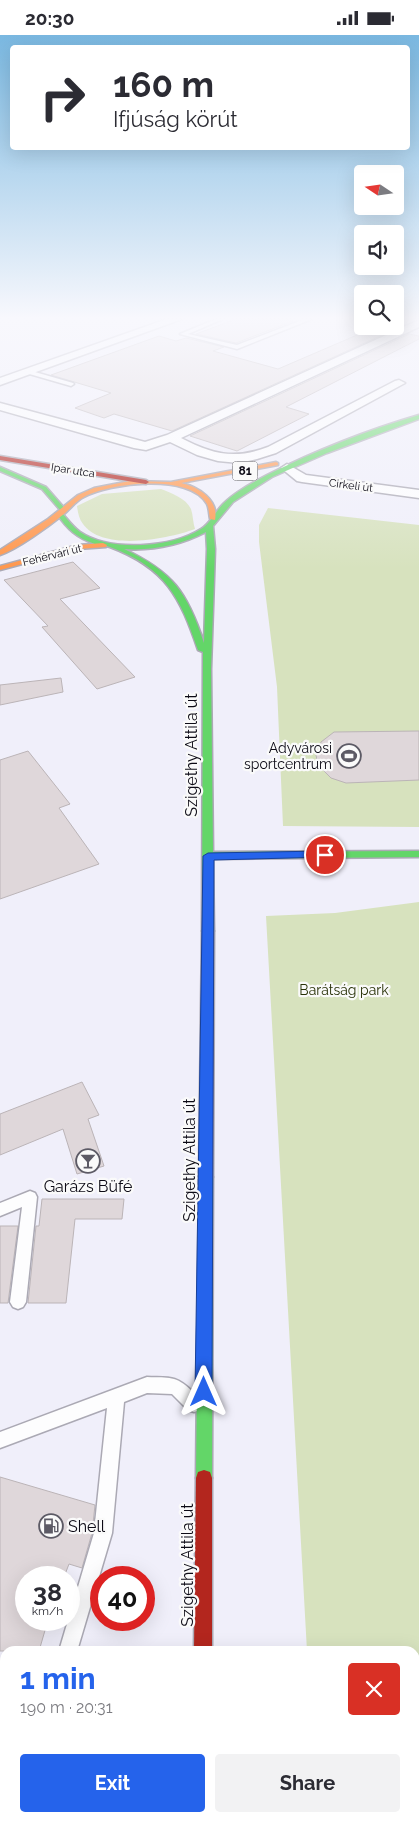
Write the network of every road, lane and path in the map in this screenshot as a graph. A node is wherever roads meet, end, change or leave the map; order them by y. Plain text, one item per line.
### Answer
1 (248, 402) edge
2 (362, 402) edge
3 (0, 406) edge
4 (419, 417) edge
5 (171, 438) junction
6 (321, 454) junction
7 (0, 458) edge
8 (287, 468) junction
9 (0, 469) edge
10 (146, 482) junction
11 (168, 484) junction
12 (419, 494) edge
13 (62, 512) junction
14 (211, 522) junction
15 (108, 545) junction
16 (0, 553) edge
17 (0, 568) edge
18 (207, 669) junction
19 (419, 854) edge
20 (208, 856) junction
21 (0, 1210) edge
22 (18, 1302) dead end
23 (116, 1396) junction
24 (203, 1426) junction
25 (0, 1440) edge
26 (69, 1646) edge
27 (203, 1646) edge

1 - 5 street
2 - 5 street
3 - 5 street
4 - 6 street, Fehérvári út / 81
6 - 8 street, Fehérvári út / 81
6 - 11 street, Fehérvári út / 81
7 - 10 street, Ipar utca
8 - 12 street, Cirkeli út
8 - 14 street, Fehérvári út / 81
9 - 13 street, Ipar utca
10 - 11 street, Fehérvári út / 81
10 - 13 street, Fehérvári út / 81
11 - 14 street, Fehérvári út / 81
13 - 15 street, Fehérvári út / 81
13 - 16 street, Fehérvári út / 81
14 - 15 street, Fehérvári út / 81
14 - 18 street, Szigethy Attila út
15 - 17 street, Fehérvári út / 81
15 - 18 street, Szigethy Attila út
18 - 20 street, Szigethy Attila út
19 - 20 street
20 - 24 street, Szigethy Attila út
21 - 22 lane
23 - 24 lane
23 - 25 lane
23 - 26 lane
24 - 27 street, Szigethy Attila út

